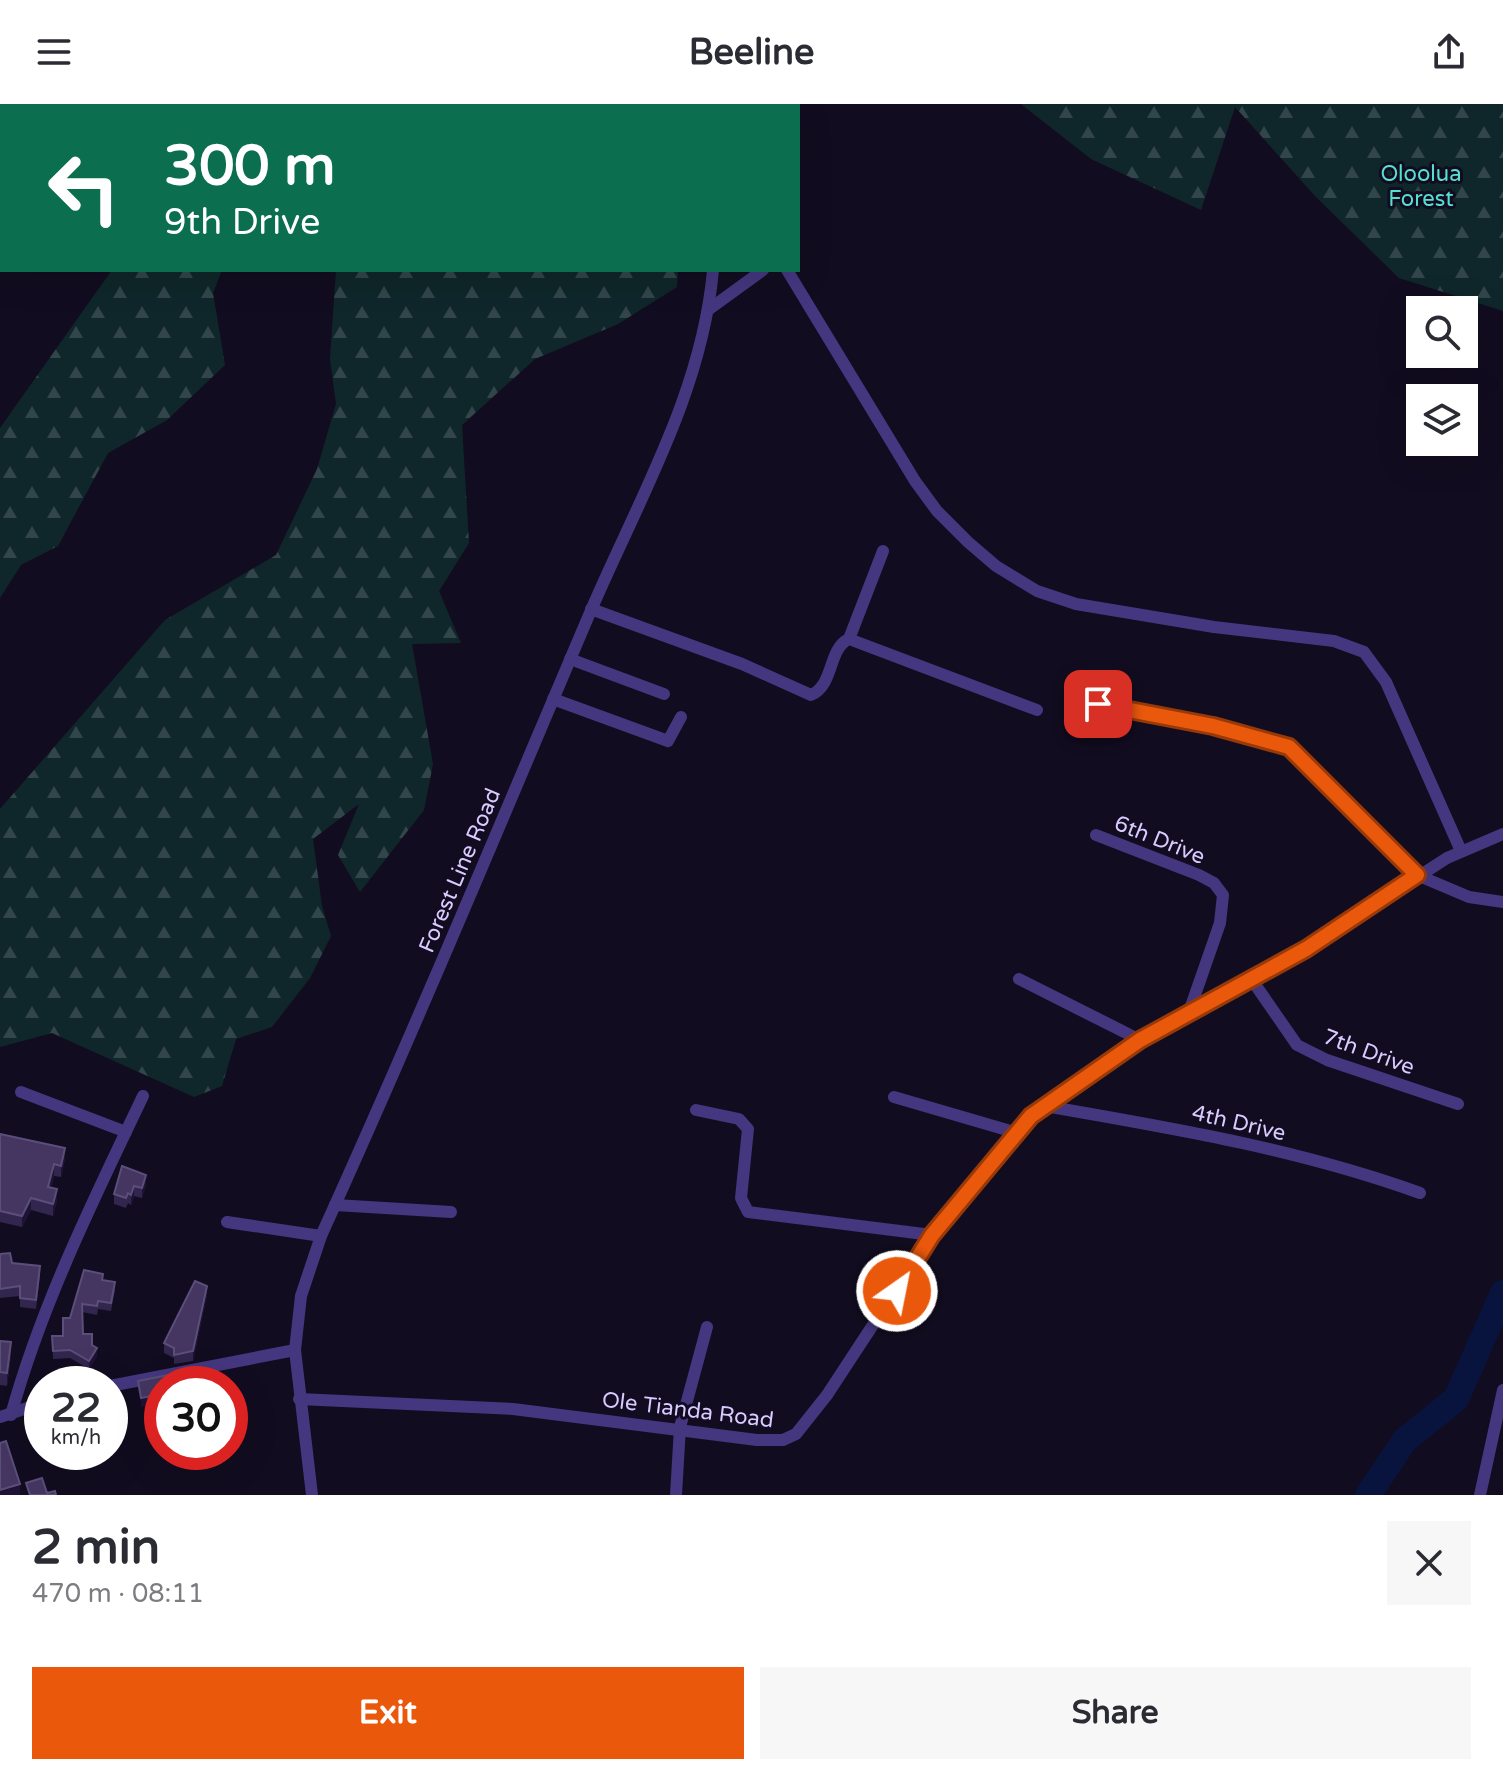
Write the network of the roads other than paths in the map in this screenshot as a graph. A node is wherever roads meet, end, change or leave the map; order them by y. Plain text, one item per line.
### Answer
1 (713, 272) edge
2 (760, 272) edge
3 (788, 272) edge
4 (708, 310) junction
5 (883, 551) dead end
6 (591, 609) junction
7 (849, 639) junction
8 (570, 659) junction
9 (664, 694) dead end
10 (553, 699) junction
11 (1098, 704) dead end
12 (1037, 710) dead end
13 (681, 717) dead end
14 (1503, 834) edge
15 (1096, 835) dead end
16 (1461, 851) junction
17 (1417, 875) junction
18 (1503, 902) edge
19 (1019, 979) dead end
20 (1252, 980) junction
21 (1189, 1012) junction
22 (1140, 1040) junction
23 (21, 1092) dead end
24 (143, 1096) dead end
25 (894, 1097) dead end
26 (1458, 1104) dead end
27 (1045, 1106) junction
28 (696, 1110) dead end
29 (126, 1132) junction
30 (1014, 1132) junction
31 (1420, 1193) dead end
32 (335, 1205) junction
33 (451, 1212) dead end
34 (227, 1222) dead end
35 (932, 1235) junction
36 (321, 1236) junction
37 (707, 1327) dead end
38 (295, 1350) junction
39 (128, 1382) edge
40 (1503, 1390) edge
41 (299, 1399) junction
42 (24, 1409) edge
43 (5, 1416) edge
44 (680, 1427) junction
45 (312, 1495) edge
46 (676, 1495) edge
47 (1480, 1495) edge

1 - 4 street, Forest Line Road
2 - 4 street
3 - 16 street
4 - 6 street, Forest Line Road
5 - 7 street
6 - 7 street
6 - 8 street, Forest Line Road
7 - 12 street
8 - 9 street
8 - 10 street, Forest Line Road
10 - 13 street
10 - 32 street, Forest Line Road
11 - 17 street
14 - 16 street, Ole Tianda Road
15 - 21 street, 6th Drive
16 - 17 street, Ole Tianda Road
17 - 18 street
17 - 20 street, Ole Tianda Road
19 - 22 street
20 - 21 street, Ole Tianda Road
20 - 26 street, 7th Drive
21 - 22 street, Ole Tianda Road
22 - 27 street, Ole Tianda Road
23 - 29 street
24 - 29 street
25 - 30 street
27 - 30 street, Ole Tianda Road
27 - 31 street, 4th Drive
28 - 35 street
29 - 43 street
30 - 35 street, Ole Tianda Road
32 - 33 street
32 - 36 street, Forest Line Road
34 - 36 street
35 - 44 street, Ole Tianda Road
36 - 38 street, Forest Line Road
37 - 44 street
38 - 39 street
38 - 41 street, Forest Line Road
40 - 47 street
41 - 44 street, Ole Tianda Road
41 - 45 street, Forest Line Road
42 - 43 street
44 - 46 street

